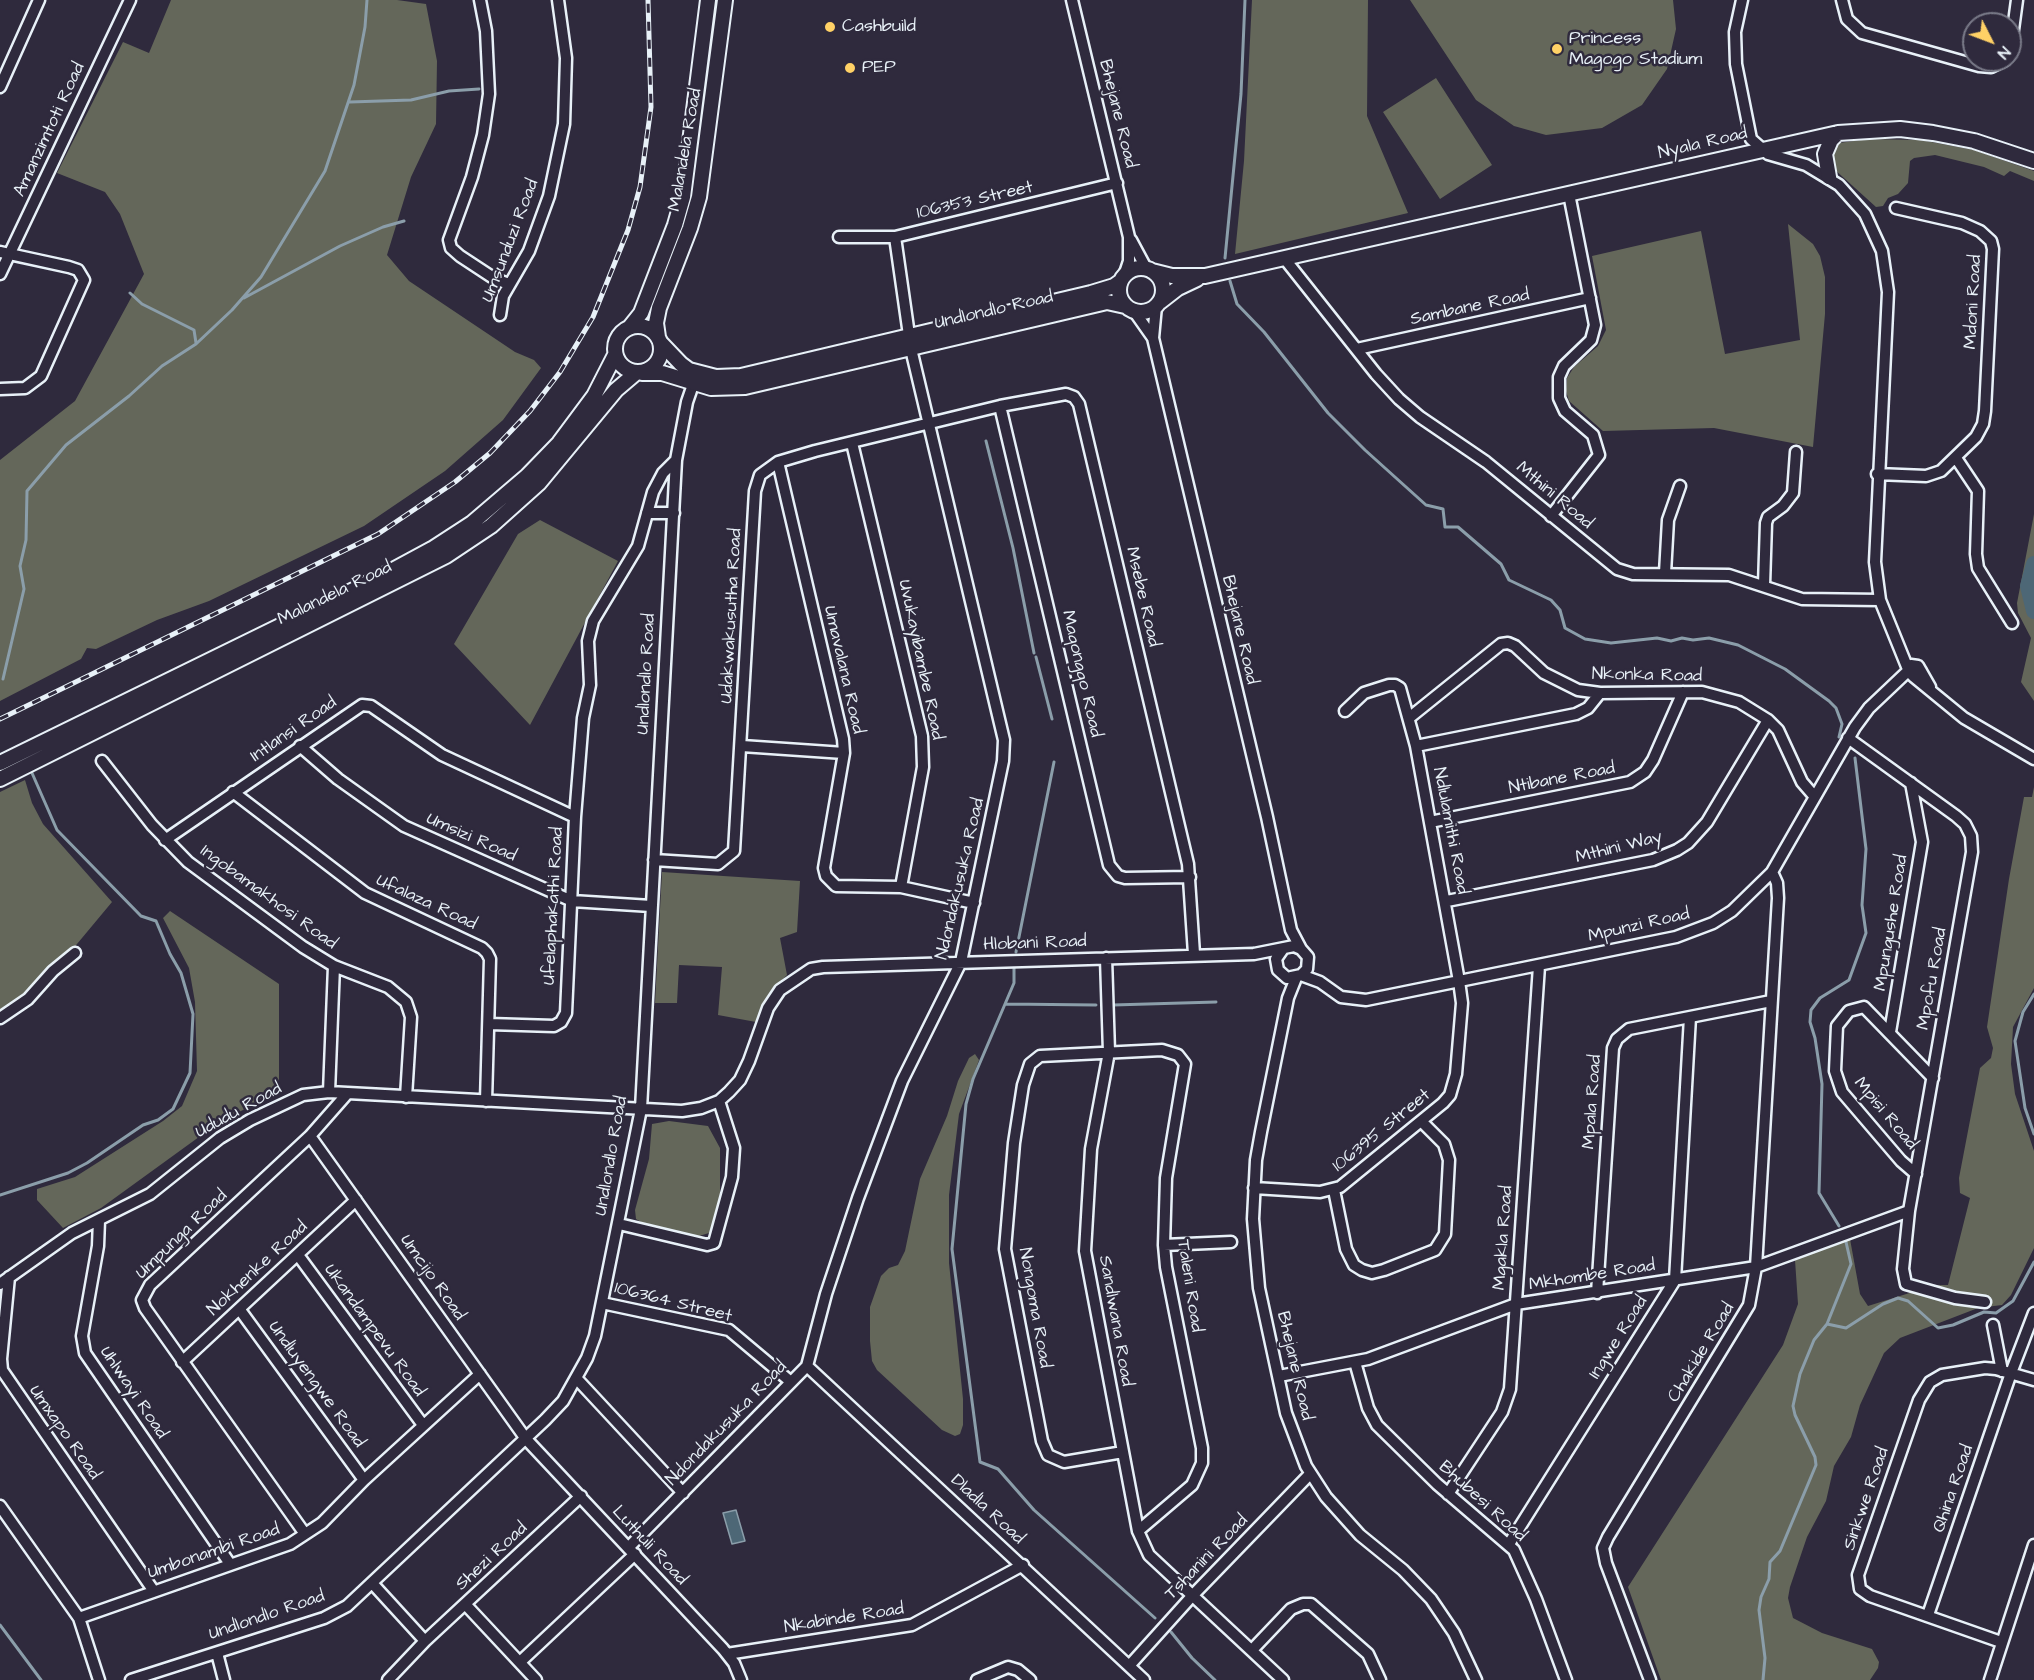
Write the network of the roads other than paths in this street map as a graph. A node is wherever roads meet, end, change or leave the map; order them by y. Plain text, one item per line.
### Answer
1 (39, 0) edge
2 (130, 0) edge
3 (480, 0) edge
4 (558, 0) edge
5 (708, 0) edge
6 (725, 0) edge
7 (1072, 0) edge
8 (1742, 0) edge
9 (1842, 0) edge
10 (1962, 61) edge
11 (0, 87) edge
12 (1838, 133) junction
13 (1761, 150) junction
14 (2034, 161) edge
15 (1828, 177) junction
16 (1117, 183) junction
17 (1569, 194) junction
18 (1896, 208) dead end
19 (839, 237) dead end
20 (894, 237) junction
21 (1129, 237) junction
22 (5, 253) edge
23 (1284, 258) junction
24 (1149, 269) junction
25 (0, 274) edge
26 (1205, 276) junction
27 (1122, 279) junction
28 (509, 284) junction
29 (1590, 298) junction
30 (1158, 304) junction
31 (1129, 308) junction
32 (500, 315) dead end
33 (629, 328) junction
34 (1153, 338) junction
35 (659, 339) junction
36 (910, 342) junction
37 (1357, 349) junction
38 (615, 355) junction
39 (639, 373) junction
40 (696, 378) junction
41 (0, 388) edge
42 (1000, 406) junction
43 (928, 423) junction
44 (852, 443) junction
45 (1796, 452) dead end
46 (1956, 458) junction
47 (676, 460) junction
48 (778, 462) junction
49 (1877, 474) junction
50 (1680, 486) dead end
51 (647, 513) junction
52 (674, 513) junction
53 (1551, 516) junction
54 (1665, 573) junction
55 (1764, 585) junction
56 (1880, 600) junction
57 (2012, 623) dead end
58 (1913, 671) junction
59 (1683, 692) junction
60 (1600, 693) junction
61 (1345, 711) dead end
62 (1409, 718) junction
63 (1768, 720) junction
64 (1848, 738) junction
65 (300, 746) junction
66 (742, 746) junction
67 (1416, 746) junction
68 (844, 753) junction
69 (2034, 759) edge
70 (102, 760) dead end
71 (0, 763) edge
72 (0, 779) edge
73 (1911, 783) junction
74 (232, 792) junction
75 (1815, 797) junction
76 (575, 817) junction
77 (1430, 822) junction
78 (165, 840) junction
79 (654, 860) junction
80 (1772, 872) junction
81 (1190, 877) junction
82 (901, 887) junction
83 (572, 901) junction
84 (1447, 901) junction
85 (974, 903) junction
86 (651, 906) junction
87 (1291, 930) junction
88 (1284, 948) junction
89 (1302, 949) junction
90 (75, 953) dead end
91 (1194, 954) junction
92 (1254, 954) junction
93 (1106, 958) junction
94 (1308, 961) junction
95 (962, 962) junction
96 (334, 966) junction
97 (1539, 966) junction
98 (1281, 973) junction
99 (1299, 977) junction
100 (1459, 981) junction
101 (1320, 982) junction
102 (1288, 998) junction
103 (1771, 1001) junction
104 (1690, 1017) junction
105 (0, 1018) edge
106 (489, 1024) junction
107 (1890, 1032) junction
108 (1109, 1052) junction
109 (1933, 1078) junction
110 (329, 1092) junction
111 (347, 1094) junction
112 (406, 1097) junction
113 (486, 1101) junction
114 (719, 1101) junction
115 (641, 1109) junction
116 (1422, 1122) junction
117 (310, 1136) junction
118 (1916, 1174) junction
119 (1254, 1188) junction
120 (1334, 1190) junction
121 (356, 1200) junction
122 (1909, 1211) junction
123 (99, 1220) junction
124 (619, 1224) junction
125 (1231, 1242) dead end
126 (1164, 1245) junction
127 (298, 1256) junction
128 (1756, 1267) junction
129 (9, 1277) junction
130 (1675, 1281) junction
131 (0, 1284) edge
132 (1597, 1293) junction
133 (1984, 1302) dead end
134 (602, 1303) junction
135 (1516, 1304) junction
136 (240, 1310) junction
137 (2034, 1313) edge
138 (1993, 1325) dead end
139 (182, 1362) junction
140 (1355, 1362) junction
141 (807, 1366) junction
142 (2007, 1372) junction
143 (480, 1374) junction
144 (1279, 1376) junction
145 (577, 1379) junction
146 (2034, 1380) edge
147 (791, 1382) junction
148 (423, 1425) junction
149 (526, 1439) junction
150 (1123, 1452) junction
151 (1310, 1474) junction
152 (364, 1480) junction
153 (683, 1493) junction
154 (1448, 1494) junction
155 (581, 1496) junction
156 (0, 1506) edge
157 (1138, 1531) junction
158 (305, 1534) junction
159 (1509, 1544) junction
160 (2034, 1545) edge
161 (632, 1551) junction
162 (230, 1564) junction
163 (1023, 1565) junction
164 (372, 1583) junction
165 (153, 1590) junction
166 (1193, 1594) junction
167 (465, 1604) junction
168 (1928, 1615) junction
169 (79, 1618) junction
170 (425, 1641) junction
171 (2001, 1642) junction
172 (1252, 1650) junction
173 (217, 1653) junction
174 (728, 1654) junction
175 (520, 1662) junction
176 (1129, 1666) junction
177 (99, 1680) edge
178 (131, 1680) edge
179 (224, 1680) edge
180 (388, 1680) edge
181 (536, 1680) edge
182 (741, 1680) edge
183 (977, 1680) edge
184 (1030, 1680) edge
185 (1144, 1680) edge
186 (1283, 1680) edge
187 (1380, 1680) edge
188 (1476, 1680) edge
189 (1566, 1680) edge
190 (1650, 1680) edge
191 (1990, 1680) edge

1 - 11 street
2 - 22 street, Amanzimtoti Road
3 - 28 street
4 - 28 street, Umsunduzi Road
5 - 33 main road, Malandela Road
6 - 35 main road, Malandela Road
7 - 16 street, Bhejane Road
8 - 13 street
9 - 10 street
12 - 13 main road
12 - 14 main road
12 - 15 main road
13 - 15 street, Nyala Road
13 - 17 main road, Nyala Road
15 - 49 street, Nyala Road
16 - 20 street, 106353 Street
16 - 21 street, Bhejane Road
17 - 23 main road, Nyala Road
17 - 29 street
18 - 46 street, Mdoni Road
19 - 20 street, 106353 Street
20 - 36 street, Ndondakusuka Road
21 - 24 street, Bhejane Road
21 - 27 street, Bhejane Road
22 - 25 street, Amanzimtoti Road
22 - 41 street
23 - 26 main road, Nyala Road
23 - 37 street, Mthini Road
24 - 26 main road, Nyala Road
24 - 27 main road
24 - 30 main road
26 - 30 main road, Nyala Road
27 - 31 main road
27 - 36 main road, Undlondlo Road
28 - 32 street, Umsunduzi Road
29 - 37 street, Sambane Road
29 - 53 street
30 - 31 main road
30 - 34 street, Bhejane Road
31 - 34 street, Bhejane Road
31 - 36 main road, Undlondlo Road
33 - 35 main road
33 - 38 main road
34 - 87 street, Bhejane Road
35 - 39 main road
35 - 40 main road, Undlondlo Road
36 - 40 main road, Undlondlo Road
36 - 43 street, Ndondakusuka Road
37 - 53 street, Mthini Road
38 - 39 main road
38 - 71 main road, Malandela Road
39 - 40 main road, Undlondlo Road
39 - 72 main road, Malandela Road
40 - 47 street, Undlondlo Road
42 - 43 street, Msebe Road
42 - 81 street, Maqongqo Road
42 - 81 street, Msebe Road
43 - 44 street
43 - 85 street, Ndondakusuka Road
44 - 48 street
44 - 82 street, Uvukayibambe Road
45 - 55 street
46 - 49 street, Mdoni Road
46 - 57 street
47 - 51 street, Ufelaphakathi Road
47 - 52 street, Undlondlo Road
48 - 66 street, Udakwakusutha Road
48 - 68 street, Umavalana Road
49 - 56 street, Nyala Road
50 - 54 street
51 - 52 street
51 - 76 street, Ufelaphakathi Road
52 - 79 street, Undlondlo Road
53 - 54 street, Mthini Road
54 - 55 street, Mthini Road
55 - 56 street, Mthini Road
56 - 58 street, Nyala Road
58 - 64 street, Mpunzi Road
58 - 69 street, Nyala Road
59 - 60 street, Nkonka Road
59 - 63 street, Nkonka Road
59 - 77 street, Ntibane Road
60 - 62 street, Nkonka Road
60 - 67 street
61 - 62 street, Ndlulamithi Road
62 - 67 street, Ndlulamithi Road
63 - 75 street, Nkonka Road
63 - 84 street, Mthini Way
64 - 73 street, Mpofu Road
64 - 75 street, Mpunzi Road
65 - 74 street, Intlansi Road
65 - 76 street, Intlansi Road
65 - 83 street, Umsizi Road
66 - 68 street
66 - 79 street, Udakwakusutha Road
67 - 77 street, Ndlulamithi Road
68 - 82 street, Umavalana Road
70 - 78 street, Ingobamakhosi Road
73 - 107 street, Mpungushe Road
73 - 109 street, Mpofu Road
74 - 78 street, Intlansi Road
74 - 106 street, Ufalaza Road
75 - 80 street, Mpunzi Road
76 - 83 street, Ufelaphakathi Road
77 - 84 street, Ndlulamithi Road
78 - 96 street, Ingobamakhosi Road
79 - 86 street, Undlondlo Road
80 - 97 street, Mpunzi Road
80 - 103 street, Chakide Road
81 - 91 street, Msebe Road
82 - 85 street, Umavalana Road
83 - 86 street, Umsizi Road
83 - 106 street, Ufelaphakathi Road
84 - 100 street, Ndlulamithi Road
85 - 95 street, Ndondakusuka Road
86 - 115 street, Undlondlo Road
87 - 88 street, Bhejane Road
87 - 89 street, Bhejane Road
88 - 89 street
88 - 92 street, Hlobani Road
88 - 98 street
89 - 94 street
90 - 105 street
91 - 92 street, Hlobani Road
91 - 93 street, Hlobani Road
92 - 98 street
93 - 95 street, Hlobani Road
93 - 108 street, Sandlwana Road
94 - 99 street
94 - 101 street, Mpunzi Road
95 - 114 street, Hlobani Road
95 - 141 street, Ndondakusuka Road
96 - 110 street, Ingobamakhosi Road
96 - 112 street
97 - 100 street, Mpunzi Road
97 - 135 street, Mgakla Road
98 - 99 street
98 - 102 street, Bhejane Road
99 - 101 street, Mpunzi Road
99 - 102 street, Bhejane Road
100 - 101 street, Mpunzi Road
100 - 116 street, 106395 Street
102 - 119 street, Bhejane Road
103 - 104 street, Mpala Road
103 - 128 street, Chakide Road
104 - 130 street, Ingwe Road
104 - 132 street, Mpala Road
106 - 113 street, Ufalaza Road
107 - 109 street, Mpisi Road
107 - 118 street, Mpisi Road
108 - 126 street, Taleni Road
108 - 150 street, Sandlwana Road
108 - 150 street, Nongoma Road
109 - 118 street, Mpofu Road
110 - 111 street, Ududu Road
110 - 123 street, Ududu Road
111 - 112 street, Ududu Road
111 - 117 street, Umpunga Road
112 - 113 street, Ududu Road
113 - 115 street, Ududu Road
114 - 115 street, Hlobani Road
114 - 124 street
115 - 124 street, Undlondlo Road
116 - 120 street, 106395 Street
116 - 120 street
117 - 121 street, Umcijo Road
117 - 139 street, Umpunga Road
118 - 122 street, Mpofu Road
119 - 120 street, 106395 Street
119 - 144 street, Bhejane Road
121 - 127 street, Nokhenke Road
121 - 143 street, Umcijo Road
122 - 128 street, Mkhombe Road
122 - 133 street, Mpofu Road
123 - 129 street, Ududu Road
123 - 162 street, Uhlwayi Road
124 - 134 street, Undlondlo Road
125 - 126 street
126 - 157 street, Taleni Road
127 - 136 street, Nokhenke Road
127 - 148 street, Ukandampevu Road
128 - 130 street, Mkhombe Road
128 - 190 street, Chakide Road
129 - 131 street, Ududu Road
129 - 165 street, Umxapo Road
130 - 132 street, Mkhombe Road
130 - 159 street, Ingwe Road
132 - 135 street, Mkhombe Road
134 - 145 street, Undlondlo Road
134 - 147 street, 106364 Street
135 - 140 street, Mkhombe Road
135 - 154 street, Mgakla Road
136 - 139 street, Nokhenke Road
136 - 152 street, Undluyengwe Road
137 - 142 street, Qhina Road
138 - 142 street
139 - 158 street, Umpunga Road
140 - 144 street, Mkhombe Road
140 - 154 street, Bhubesi Road
141 - 147 street, Ndondakusuka Road
141 - 163 street, Dladla Road
142 - 146 street, Sinkwe Road
142 - 168 street, Qhina Road
142 - 168 street, Sinkwe Road
143 - 148 street, Umbonambi Road
143 - 149 street, Umcijo Road
144 - 151 street, Bhejane Road
145 - 149 street, Undlondlo Road
145 - 153 street
147 - 153 street, Ndondakusuka Road
148 - 152 street, Umbonambi Road
149 - 155 street, Luthuli Road
149 - 164 street, Undlondlo Road
150 - 157 street, Sandlwana Road
151 - 166 street, Tshanini Road
151 - 188 street, Bhejane Road
152 - 158 street, Umbonambi Road
153 - 161 street, Ndondakusuka Road
154 - 159 street, Bhubesi Road
155 - 161 street, Luthuli Road
155 - 167 street, Shezi Road
156 - 169 street
157 - 166 street, Sandlwana Road
158 - 162 street, Umbonambi Road
159 - 189 street, Bhubesi Road
160 - 171 street
161 - 174 street, Luthuli Road
161 - 175 street, Ndondakusuka Road
162 - 165 street, Umbonambi Road
163 - 174 street, Nkabinde Road
163 - 176 street, Dladla Road
164 - 170 street
164 - 173 street, Undlondlo Road
165 - 169 street, Umbonambi Road
166 - 172 street, Sandlwana Road
166 - 176 street, Tshanini Road
167 - 170 street, Shezi Road
167 - 175 street
168 - 171 street, Sinkwe Road
169 - 177 street
170 - 180 street, Shezi Road
171 - 191 street
172 - 186 street, Sandlwana Road
172 - 187 street
173 - 178 street, Undlondlo Road
173 - 179 street
174 - 182 street, Luthuli Road
175 - 181 street
176 - 185 street, Dladla Road
183 - 184 street

